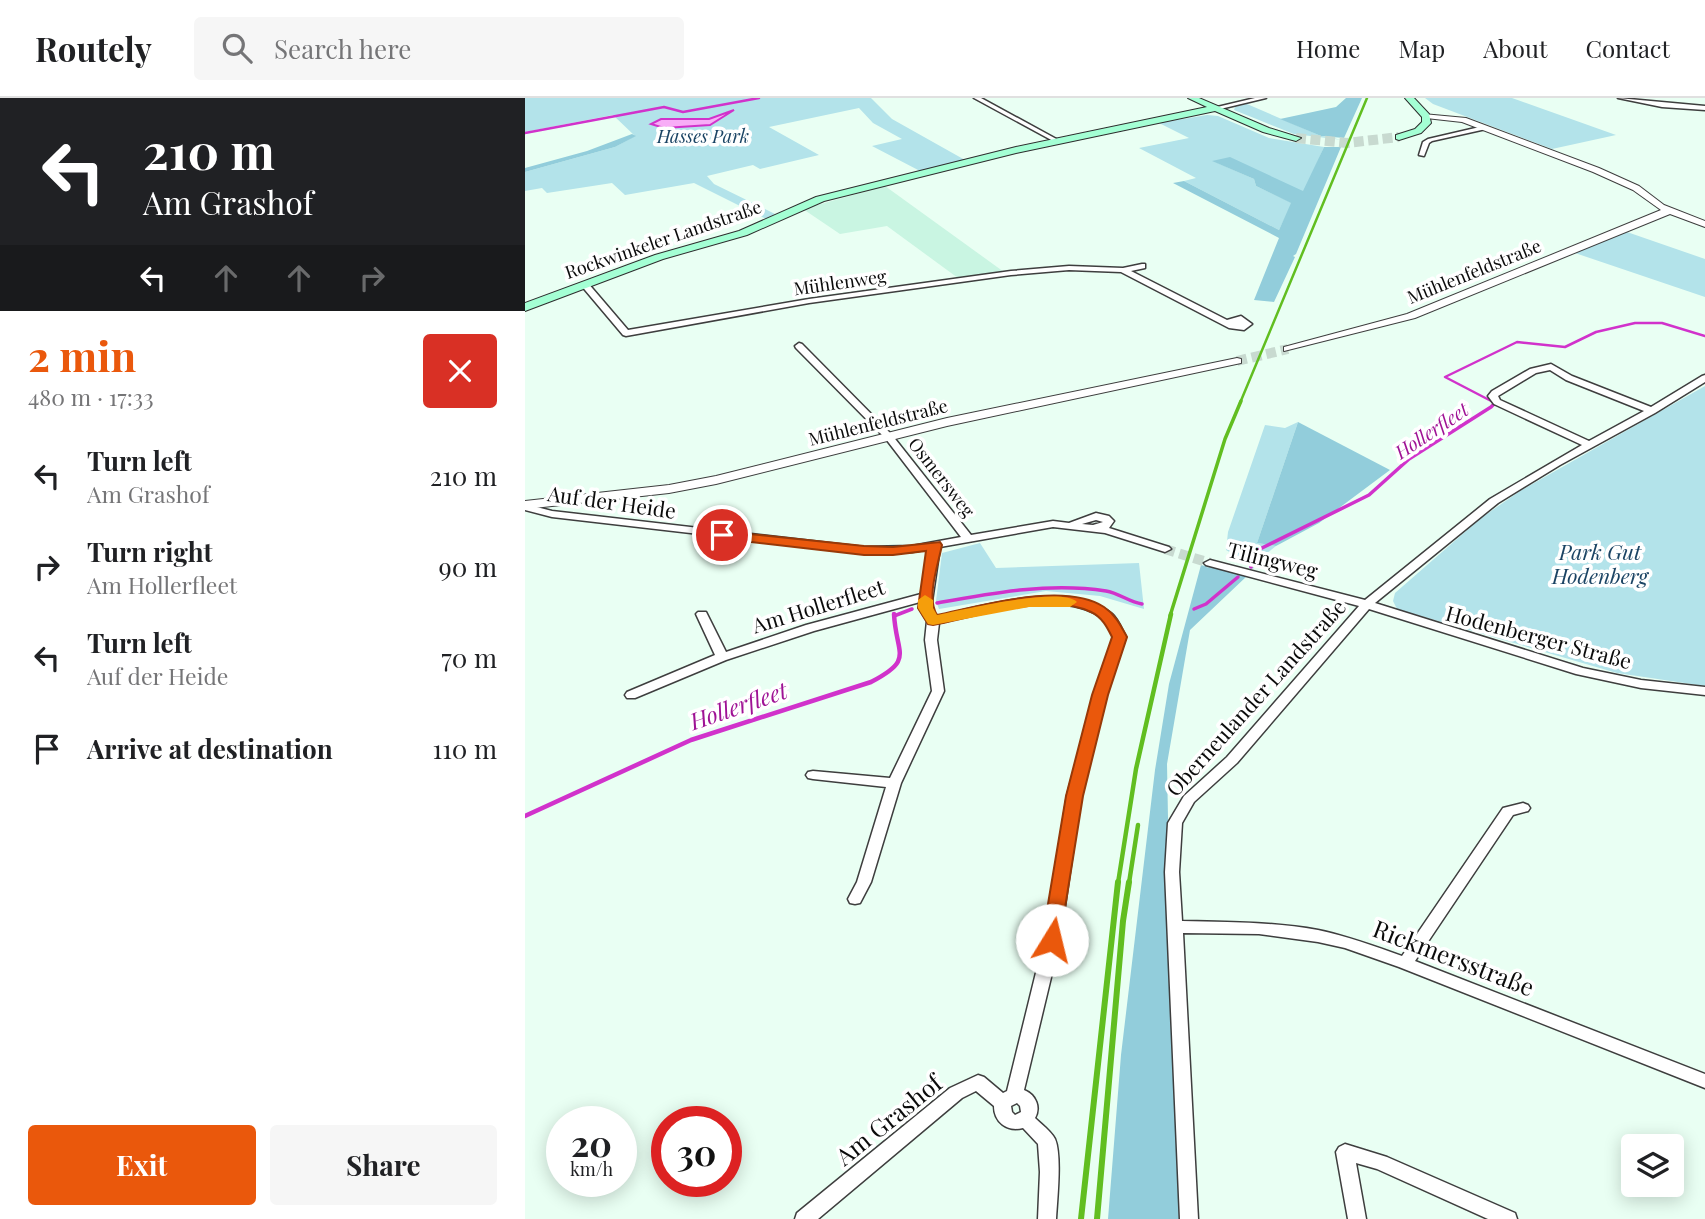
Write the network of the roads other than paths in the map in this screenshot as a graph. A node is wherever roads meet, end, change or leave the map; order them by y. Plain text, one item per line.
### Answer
1 (977, 98) edge
2 (1192, 98) edge
3 (1263, 98) edge
4 (1409, 98) edge
5 (1621, 98) edge
6 (1216, 108) junction
7 (1705, 108) edge
8 (1426, 116) junction
9 (1484, 128) junction
10 (1399, 137) tunnel mouth
11 (1296, 138) tunnel mouth
12 (1057, 141) junction
13 (1422, 155) dead end
14 (1668, 211) junction
15 (1705, 224) edge
16 (1142, 266) dead end
17 (1123, 270) junction
18 (584, 284) junction
19 (525, 307) edge
20 (1229, 322) dead end
21 (799, 346) dead end
22 (1288, 349) tunnel mouth
23 (1237, 361) tunnel mouth
24 (1705, 378) edge
25 (1652, 411) junction
26 (889, 437) junction
27 (1589, 445) junction
28 (525, 506) edge
29 (968, 540) junction
30 (935, 545) junction
31 (1165, 549) tunnel mouth
32 (1210, 563) tunnel mouth
33 (925, 597) junction
34 (1367, 604) junction
35 (702, 614) dead end
36 (933, 621) junction
37 (722, 656) junction
38 (1705, 691) edge
39 (631, 695) dead end
40 (813, 775) dead end
41 (894, 783) junction
42 (1523, 808) dead end
43 (855, 899) dead end
44 (1175, 927) junction
45 (1405, 963) junction
46 (1705, 1081) edge
47 (1009, 1100) junction
48 (1025, 1119) joint
49 (804, 1219) edge
50 (1047, 1219) edge
51 (1189, 1219) edge
52 (1357, 1219) edge
53 (1508, 1219) edge

1 - 12 street
2 - 6 main road
3 - 6 street, Rockwinkeler Landstraße
4 - 8 main road
5 - 7 street
6 - 11 main road
6 - 12 main road, Rockwinkeler Landstraße
8 - 9 street
8 - 10 main road
9 - 13 street
9 - 14 street
12 - 18 main road, Rockwinkeler Landstraße
14 - 15 street
14 - 22 street, Mühlenfeldstraße
16 - 17 street, Mühlenweg
17 - 18 street, Mühlenweg
17 - 20 street, Mühlenweg
18 - 19 main road, Rockwinkeler Landstraße
21 - 26 street, Osmersweg
23 - 26 street, Mühlenfeldstraße
24 - 25 street, Oberneulander Landstraße
25 - 27 street, Oberneulander Landstraße
25 - 27 street
26 - 28 street, Mühlenfeldstraße
26 - 29 street, Osmersweg
27 - 34 street, Oberneulander Landstraße
28 - 30 street, Auf der Heide
29 - 30 street, Auf der Heide
29 - 31 street, Auf der Heide
30 - 33 street
32 - 34 street, Tilingweg
33 - 36 street
33 - 37 street, Am Hollerfleet
34 - 38 street, Hodenberger Straße
34 - 44 street, Oberneulander Landstraße
35 - 37 street
36 - 41 street
36 - 47 street
37 - 39 street, Am Hollerfleet
40 - 41 street
41 - 43 street
42 - 45 street
44 - 45 street, Rickmersstraße
44 - 51 street, Oberneulander Landstraße
45 - 46 street, Rickmersstraße
47 - 48 street, Am Grashof
47 - 49 street, Am Grashof
48 - 50 street, Am Grashof
52 - 53 street

